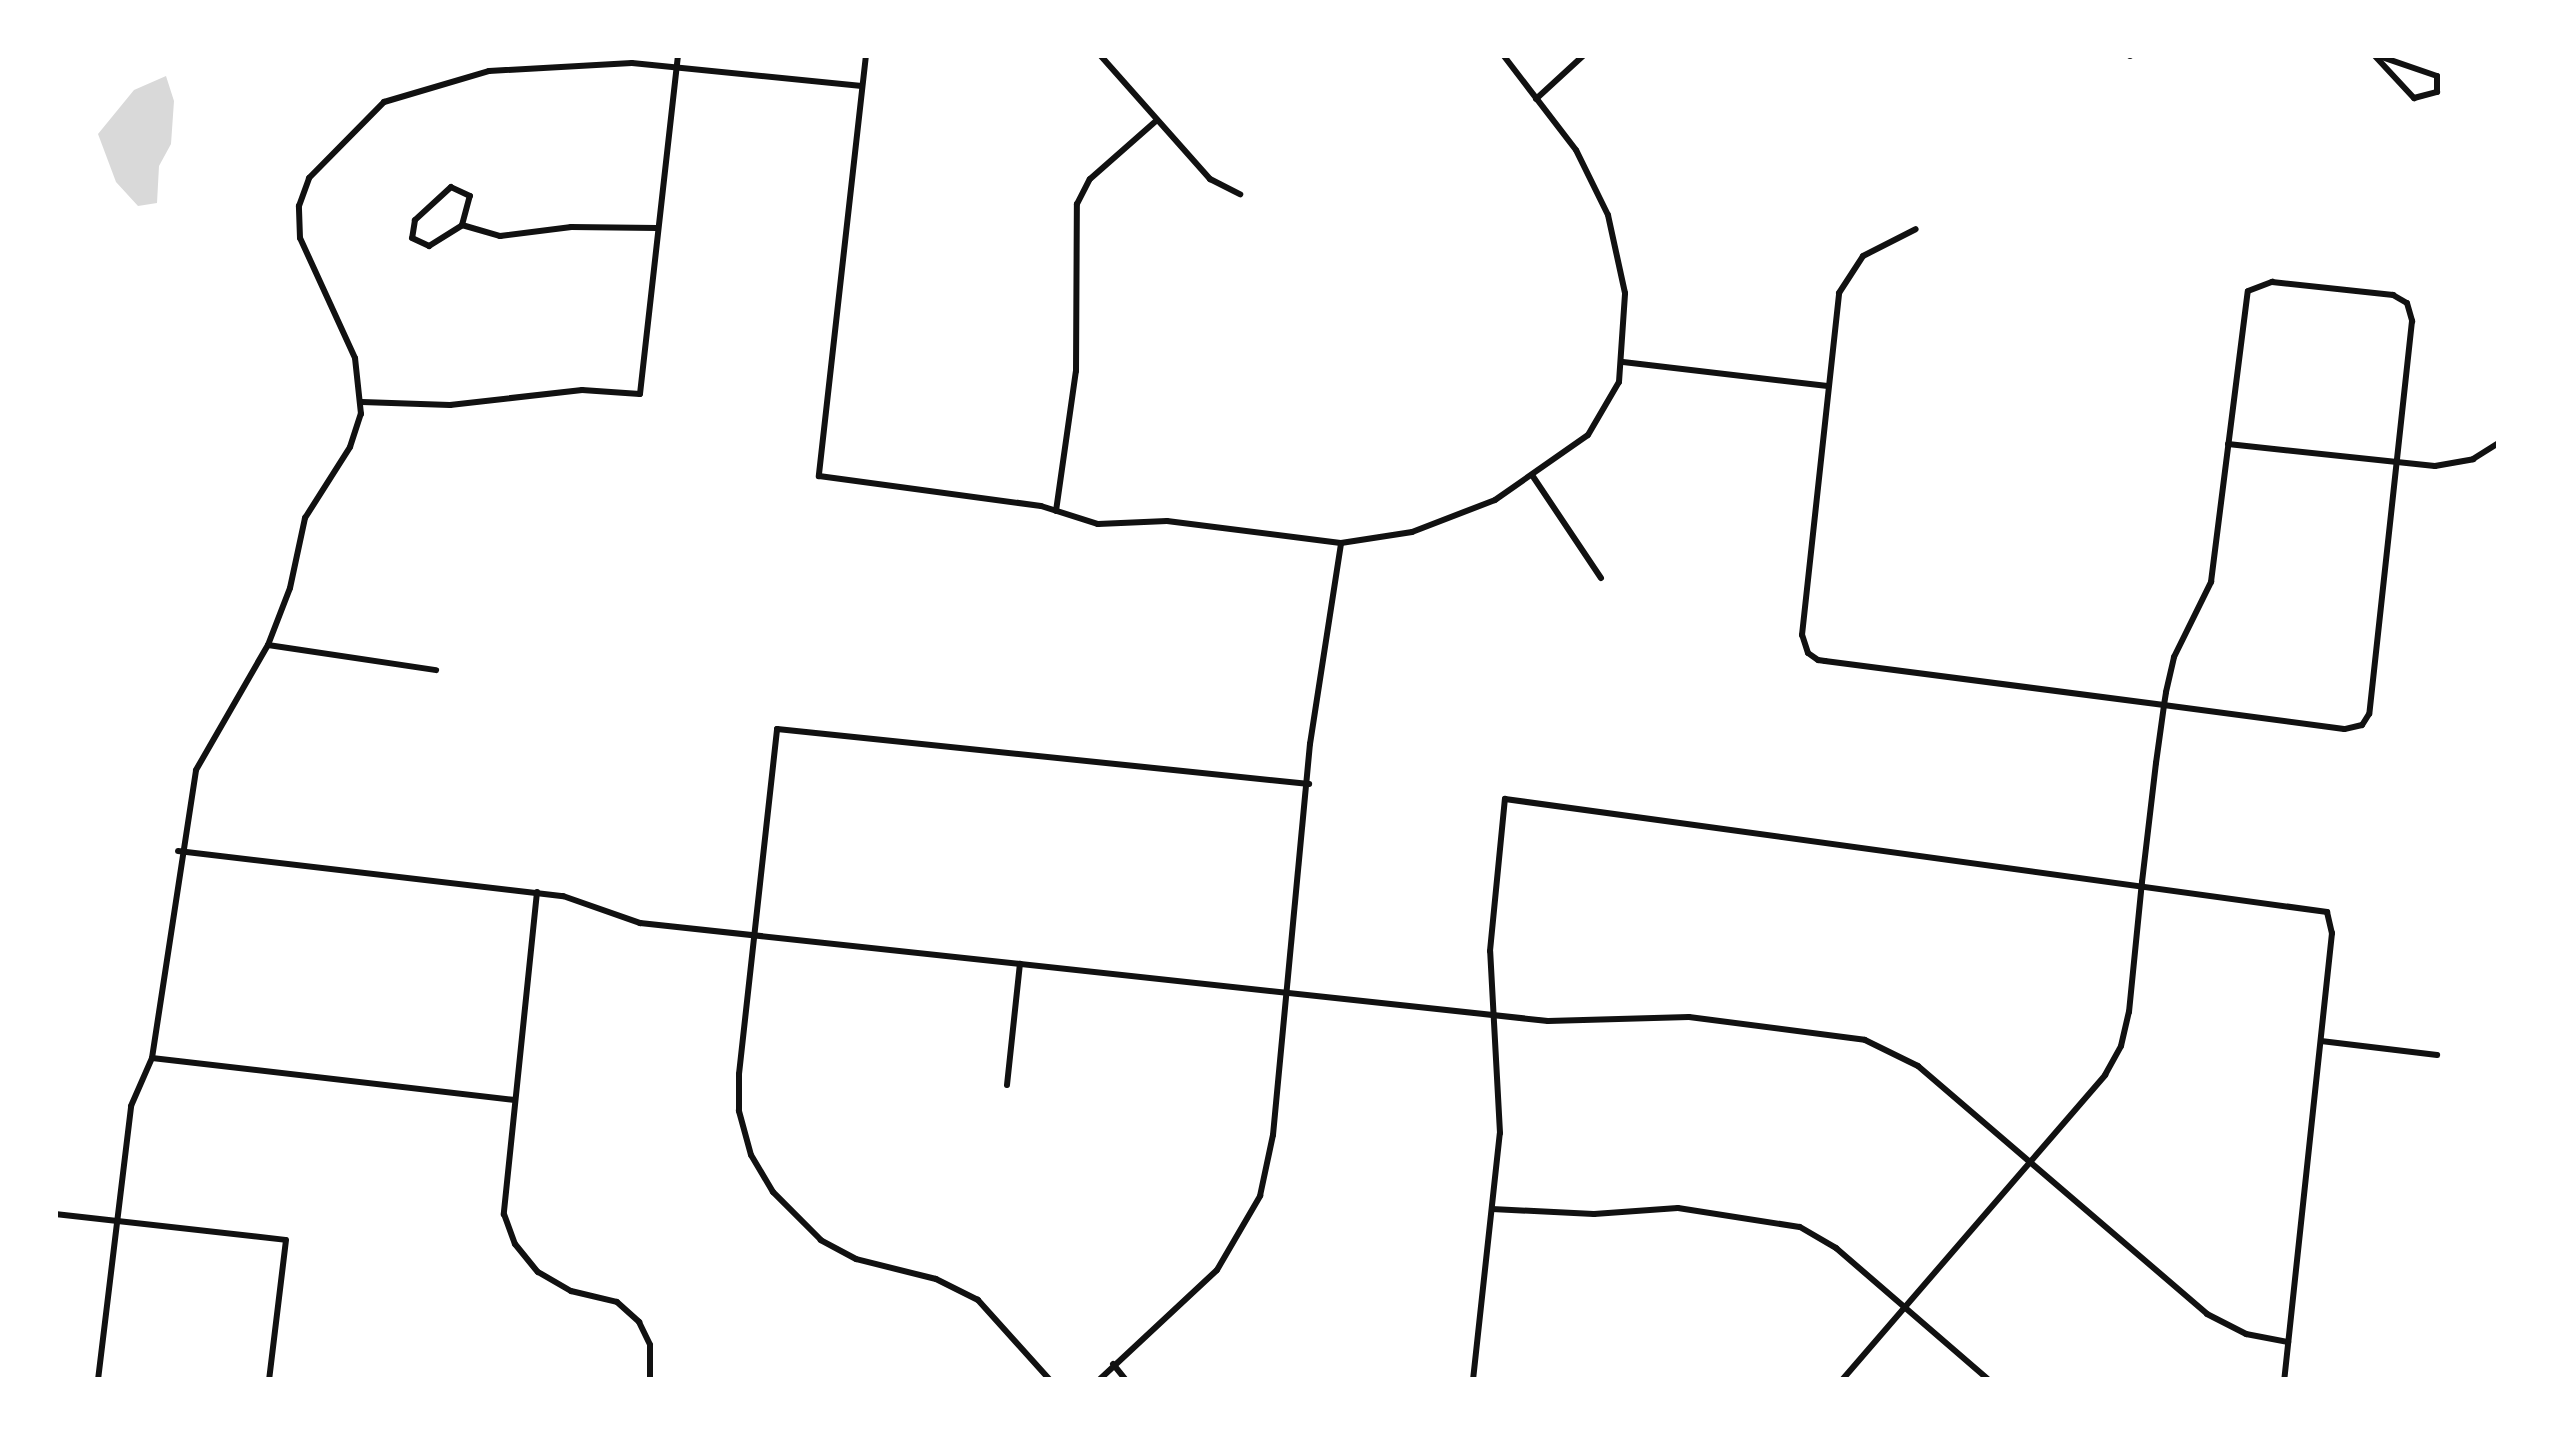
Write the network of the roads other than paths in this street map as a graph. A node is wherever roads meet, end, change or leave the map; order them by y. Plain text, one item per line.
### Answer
1 (678, 55) edge
2 (866, 55) edge
3 (1100, 55) edge
4 (1503, 55) edge
5 (1584, 55) edge
6 (2375, 55) edge
7 (676, 66) junction
8 (862, 86) junction
9 (1536, 99) junction
10 (1157, 120) junction
11 (1240, 194) dead end
12 (462, 224) junction
13 (657, 228) junction
14 (1916, 229) dead end
15 (1623, 362) junction
16 (1828, 386) junction
17 (362, 402) junction
18 (2499, 443) edge
19 (2228, 444) junction
20 (2397, 463) junction
21 (1532, 476) junction
22 (1056, 511) junction
23 (1341, 543) junction
24 (1601, 578) dead end
25 (268, 646) junction
26 (436, 670) dead end
27 (2164, 705) junction
28 (1309, 784) junction
29 (178, 852) junction
30 (2142, 882) junction
31 (537, 892) junction
32 (753, 935) junction
33 (1020, 964) junction
34 (1288, 993) junction
35 (1490, 1014) junction
36 (2321, 1041) junction
37 (2437, 1054) dead end
38 (152, 1058) junction
39 (1008, 1086) dead end
40 (512, 1100) junction
41 (2030, 1164) junction
42 (1492, 1209) junction
43 (55, 1214) edge
44 (116, 1221) junction
45 (1905, 1307) junction
46 (2288, 1342) junction
47 (1113, 1364) junction
48 (98, 1380) edge
49 (269, 1380) edge
50 (650, 1380) edge
51 (1050, 1380) edge
52 (1099, 1380) edge
53 (1126, 1380) edge
54 (1474, 1380) edge
55 (1842, 1380) edge
56 (1989, 1380) edge
57 (2284, 1380) edge

1 - 7 street
2 - 8 street
3 - 10 street
4 - 9 street
5 - 9 street
6 - 6 street
7 - 8 street
7 - 13 street
7 - 17 street
8 - 22 street
9 - 15 street
10 - 11 street
10 - 22 street
12 - 12 street
12 - 13 street
13 - 17 street
14 - 16 street
15 - 16 street
15 - 21 street
16 - 27 street
17 - 25 street
18 - 20 street
19 - 20 street
19 - 20 street
19 - 27 street
20 - 27 street
21 - 23 street
21 - 24 street
22 - 23 street
23 - 28 street
25 - 26 street
25 - 29 street
27 - 30 street
28 - 32 street
28 - 34 street
29 - 31 street
29 - 38 street
30 - 35 street
30 - 36 street
30 - 41 street
31 - 32 street
31 - 40 street
32 - 33 street
32 - 51 street
33 - 34 street
33 - 39 street
34 - 35 street
34 - 47 street
35 - 41 street
35 - 42 street
36 - 37 street
36 - 46 street
38 - 40 street
38 - 44 street
40 - 50 street
41 - 45 street
41 - 46 street
42 - 45 street
42 - 54 street
43 - 44 street
44 - 48 street
44 - 49 street
45 - 55 street
45 - 56 street
46 - 57 street
47 - 52 street
47 - 53 street

